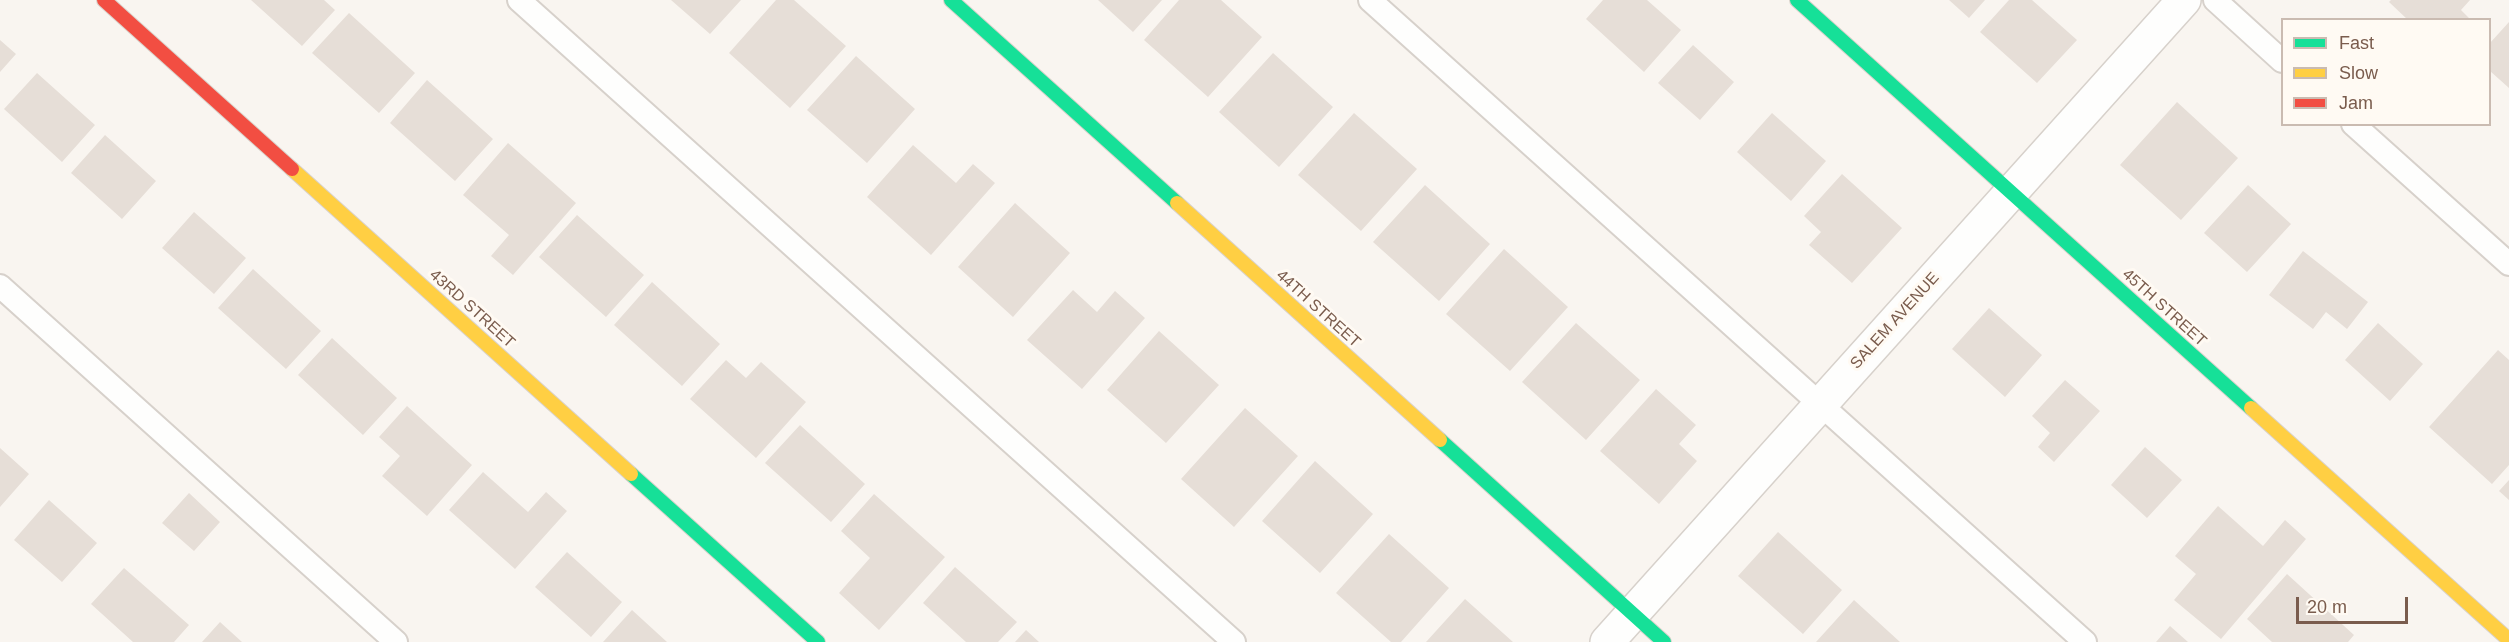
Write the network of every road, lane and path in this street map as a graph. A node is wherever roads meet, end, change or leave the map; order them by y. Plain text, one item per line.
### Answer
1 (104, 0) edge
2 (519, 0) edge
3 (951, 0) edge
4 (1370, 0) edge
5 (1797, 0) edge
6 (2184, 0) edge
7 (2215, 0) edge
8 (2281, 59) edge
9 (2356, 126) edge
10 (2011, 192) junction
11 (2509, 264) edge
12 (0, 286) edge
13 (1821, 404) junction
14 (1632, 614) junction
15 (2509, 640) edge
16 (396, 642) edge
17 (818, 642) edge
18 (1234, 642) edge
19 (1607, 642) edge
20 (1664, 642) edge
21 (2085, 642) edge

1 - 17 street, 43RD STREET
2 - 18 lane
3 - 14 street, 44TH STREET
4 - 13 lane
5 - 10 street, 45TH STREET
6 - 10 street, SALEM AVENUE
7 - 8 lane
9 - 11 lane
10 - 13 street, SALEM AVENUE
10 - 15 street, 45TH STREET
12 - 16 lane
13 - 14 street, SALEM AVENUE
13 - 21 lane
14 - 19 street, SALEM AVENUE
14 - 20 street, 44TH STREET

